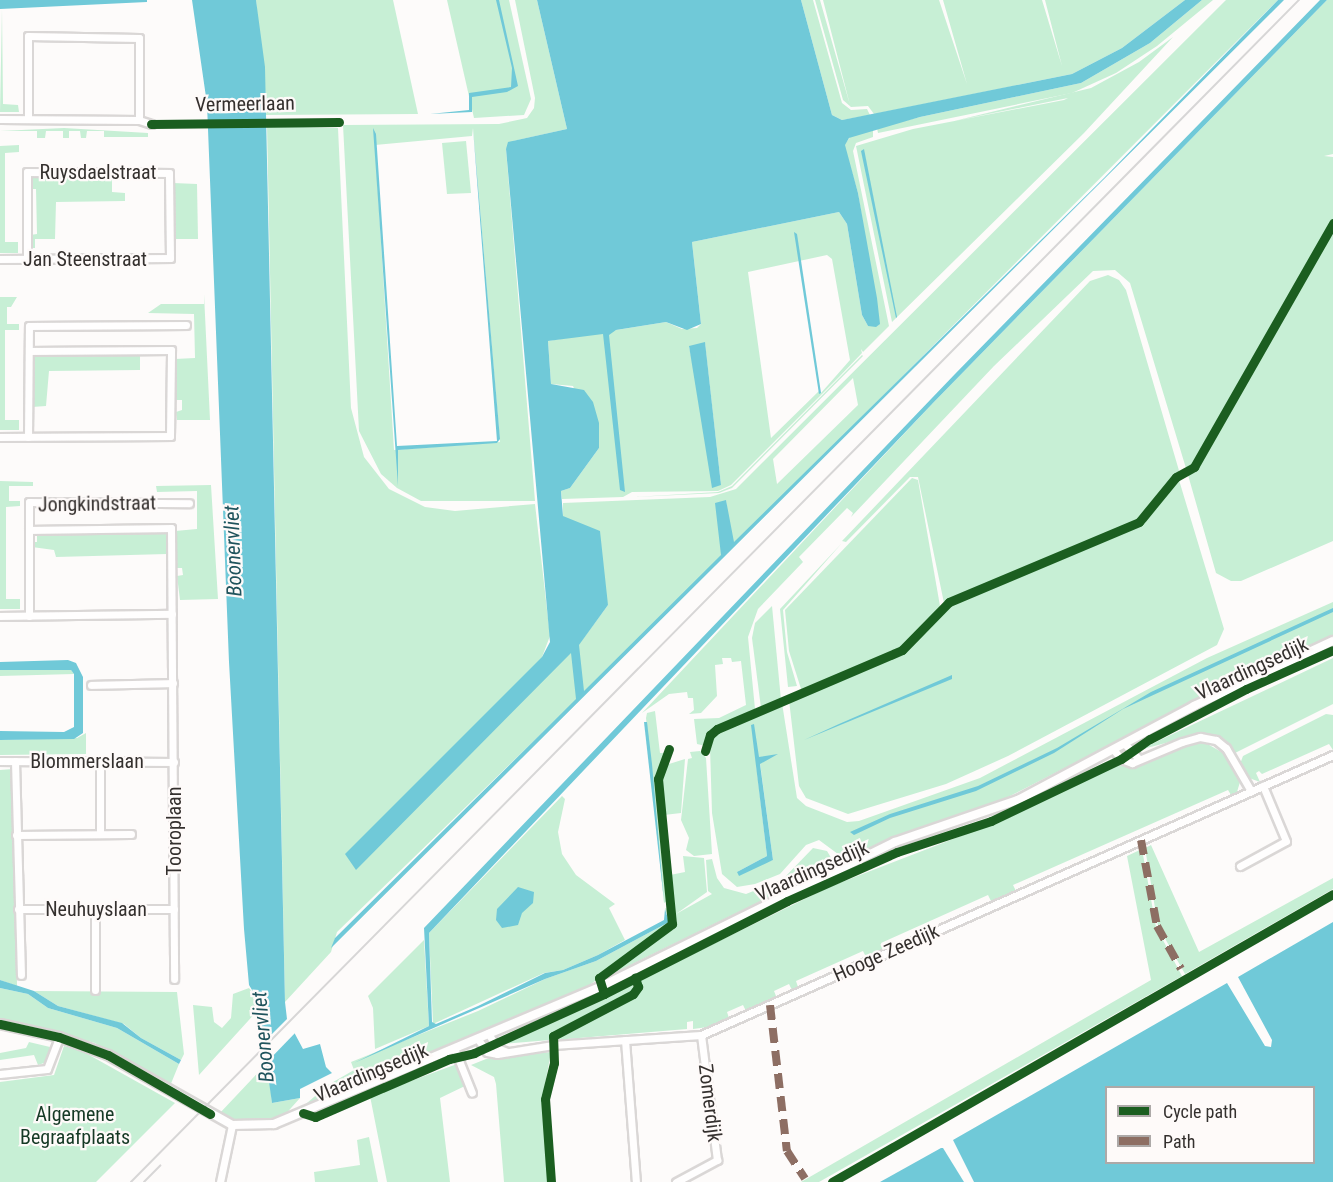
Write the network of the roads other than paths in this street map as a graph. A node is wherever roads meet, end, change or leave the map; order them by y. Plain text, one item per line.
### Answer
1 (0, 119) edge
2 (28, 119) junction
3 (139, 120) junction
4 (151, 124) dead end
5 (170, 258) joint
6 (0, 259) edge
7 (27, 259) junction
8 (186, 325) dead end
9 (28, 351) junction
10 (28, 436) junction
11 (0, 437) edge
12 (189, 503) dead end
13 (171, 528) joint
14 (29, 530) junction
15 (172, 614) junction
16 (0, 616) edge
17 (29, 616) junction
18 (1333, 641) edge
19 (173, 683) junction
20 (91, 685) dead end
21 (1124, 743) junction
22 (1113, 749) junction
23 (1333, 755) edge
24 (1139, 759) junction
25 (0, 761) edge
26 (15, 761) junction
27 (100, 761) junction
28 (174, 762) junction
29 (1263, 786) junction
30 (1251, 791) junction
31 (100, 834) junction
32 (131, 834) dead end
33 (16, 835) junction
34 (1240, 866) dead end
35 (18, 909) junction
36 (174, 909) junction
37 (95, 910) junction
38 (21, 975) dead end
39 (174, 979) dead end
40 (95, 990) dead end
41 (0, 1024) edge
42 (489, 1033) junction
43 (701, 1035) junction
44 (59, 1038) junction
45 (477, 1038) junction
46 (625, 1040) junction
47 (454, 1048) junction
48 (505, 1051) junction
49 (0, 1074) edge
50 (472, 1093) dead end
51 (232, 1125) junction
52 (220, 1182) edge
53 (636, 1182) edge
54 (676, 1182) edge

1 - 2 street
2 - 3 street
2 - 3 street
3 - 4 street
5 - 7 street, Jan Steenstraat
5 - 7 street, Ruysdaelstraat
6 - 7 street, Jan Steenstraat
8 - 9 street
9 - 10 street
9 - 10 street
10 - 11 street
12 - 14 street, Jongkindstraat
13 - 14 street, Jongkindstraat
13 - 15 street, Tooroplaan
14 - 17 street, Jongkindstraat
15 - 17 street
15 - 19 street, Tooroplaan
16 - 17 street
18 - 21 street, Vlaardingsedijk
19 - 20 street
19 - 28 street, Tooroplaan
21 - 22 street, Vlaardingsedijk
21 - 24 street
22 - 24 street
22 - 42 street, Vlaardingsedijk
23 - 29 street, Hooge Zeedijk
24 - 30 street
25 - 26 street, Blommerslaan
26 - 27 street, Blommerslaan
26 - 33 street
27 - 28 street, Blommerslaan
27 - 31 street
28 - 36 street, Tooroplaan
29 - 30 street, Hooge Zeedijk
29 - 34 street
30 - 43 street, Hooge Zeedijk
31 - 32 street
31 - 33 street
33 - 35 street
35 - 37 street, Neuhuyslaan
35 - 38 street
36 - 37 street, Neuhuyslaan
36 - 39 street, Tooroplaan
37 - 40 street
41 - 44 street
42 - 45 street, Vlaardingsedijk
42 - 48 street
43 - 46 street, Hooge Zeedijk
43 - 54 street, Zomerdijk
44 - 49 street
44 - 51 street
45 - 47 street, Vlaardingsedijk
45 - 48 street, Hooge Zeedijk
46 - 48 street, Hooge Zeedijk
46 - 53 street
47 - 50 street, Vlaardingsedijk
47 - 51 street, Vlaardingsedijk
51 - 52 street

